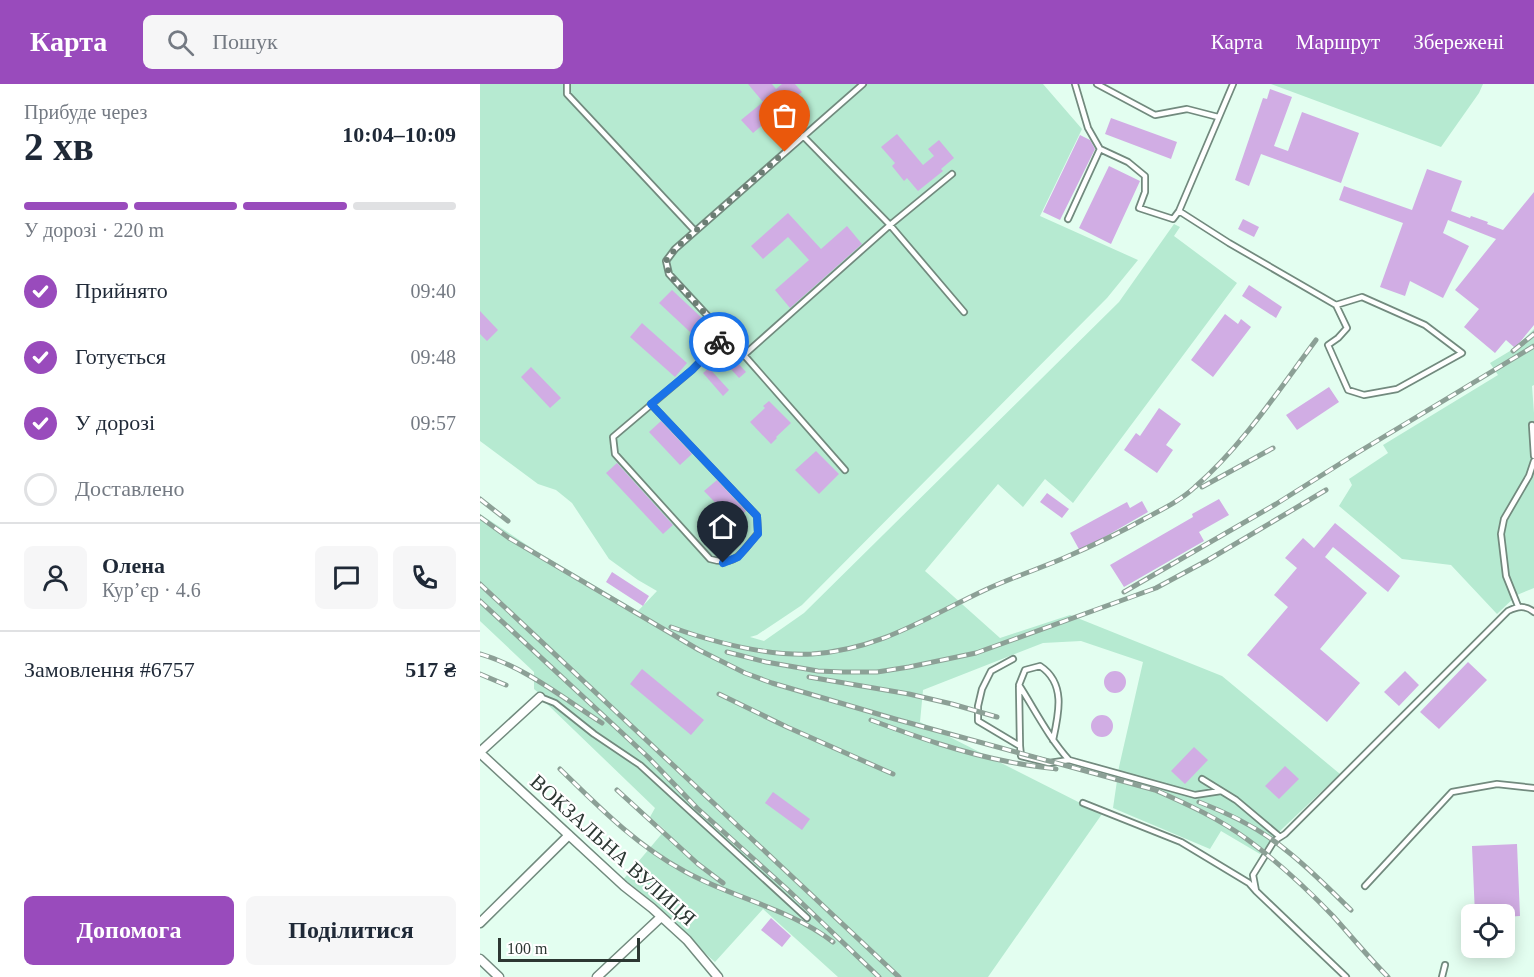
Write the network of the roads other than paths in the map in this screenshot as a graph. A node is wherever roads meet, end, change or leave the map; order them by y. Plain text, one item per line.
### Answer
1 (567, 84) edge
2 (852, 84) edge
3 (863, 84) edge
4 (1075, 84) edge
5 (1097, 84) edge
6 (1233, 84) edge
7 (856, 90) junction
8 (1218, 117) junction
9 (803, 136) junction
10 (1100, 149) junction
11 (952, 174) dead end
12 (1179, 211) junction
13 (1068, 219) dead end
14 (890, 225) junction
15 (695, 231) junction
16 (1336, 305) junction
17 (964, 312) dead end
18 (726, 336) junction
19 (744, 355) junction
20 (651, 404) junction
21 (1532, 425) dead end
22 (1534, 456) edge
23 (1534, 461) edge
24 (845, 470) dead end
25 (1518, 606) junction
26 (1534, 612) edge
27 (1013, 659) dead end
28 (1019, 685) junction
29 (540, 697) joint
30 (1053, 740) junction
31 (1020, 746) junction
32 (480, 753) edge
33 (1069, 760) junction
34 (1202, 779) dead end
35 (1534, 788) edge
36 (1221, 791) junction
37 (1083, 803) dead end
38 (569, 835) junction
39 (1280, 837) junction
40 (1365, 886) dead end
41 (1256, 891) junction
42 (662, 917) junction
43 (807, 918) dead end
44 (480, 923) edge
45 (480, 959) edge
46 (1445, 965) dead end
47 (499, 977) edge
48 (597, 977) edge
49 (718, 977) edge
50 (1346, 977) edge
51 (1442, 977) edge

1 - 15 lane
2 - 7 lane
3 - 7 lane
4 - 10 lane
5 - 8 lane
6 - 8 lane
7 - 9 lane
8 - 12 lane
9 - 14 lane
9 - 15 lane
10 - 12 lane
10 - 13 lane
11 - 14 lane
12 - 16 lane
14 - 17 lane
14 - 19 lane
15 - 18 lane
16 - 16 lane
18 - 19 lane
18 - 20 lane
19 - 24 lane
20 - 20 lane
21 - 22 lane
23 - 25 lane
25 - 26 lane
25 - 39 lane
27 - 31 lane
28 - 30 lane
28 - 30 lane
28 - 31 lane
29 - 32 street
29 - 43 lane
30 - 33 lane
31 - 33 lane
32 - 38 street, ВОКЗАЛЬНА ВУЛИЦЯ
33 - 36 lane
34 - 36 lane
35 - 40 lane
36 - 39 lane
37 - 41 lane
38 - 42 street, ВОКЗАЛЬНА ВУЛИЦЯ
38 - 44 street
39 - 41 lane
41 - 50 lane
42 - 48 street
42 - 49 street, ВОКЗАЛЬНА ВУЛИЦЯ
45 - 47 street
46 - 51 lane

